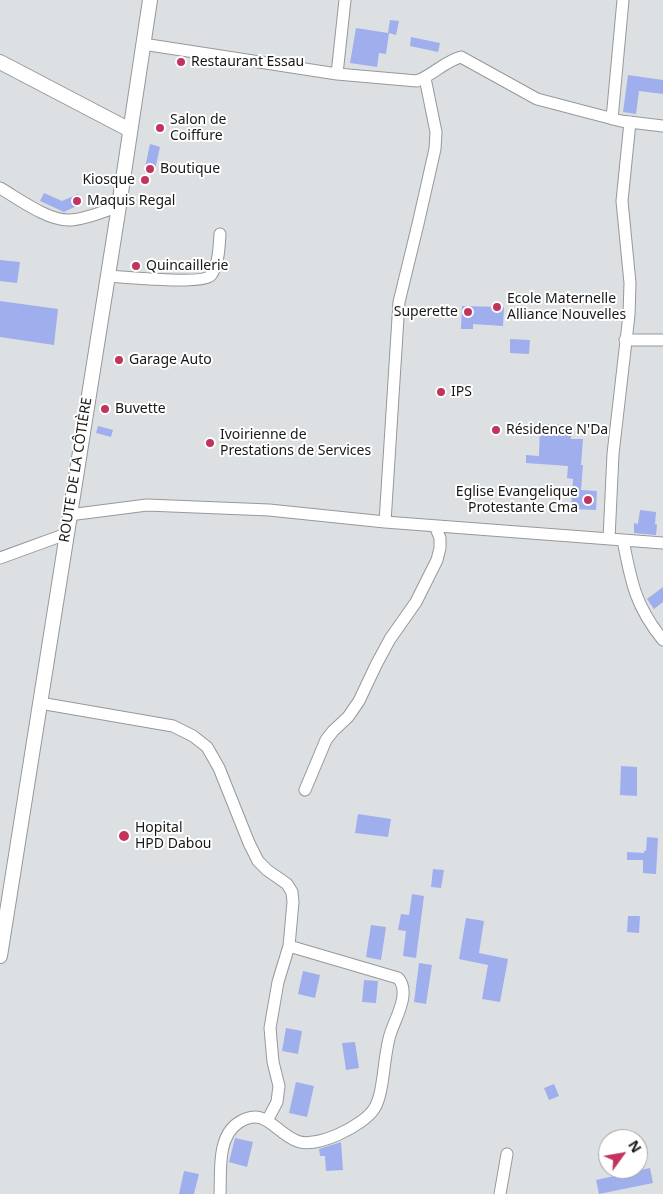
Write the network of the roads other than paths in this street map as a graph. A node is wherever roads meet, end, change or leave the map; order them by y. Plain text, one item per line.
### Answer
1 (150, 0) edge
2 (345, 0) edge
3 (623, 0) edge
4 (143, 44) junction
5 (0, 62) edge
6 (337, 74) junction
7 (425, 78) junction
8 (612, 119) junction
9 (630, 122) junction
10 (663, 126) edge
11 (130, 130) junction
12 (0, 188) edge
13 (119, 206) junction
14 (220, 234) dead end
15 (108, 276) junction
16 (625, 340) junction
17 (663, 340) edge
18 (69, 515) junction
19 (385, 522) junction
20 (435, 526) junction
21 (66, 534) junction
22 (609, 539) junction
23 (623, 540) junction
24 (663, 543) edge
25 (0, 558) edge
26 (663, 640) edge
27 (40, 703) junction
28 (305, 790) dead end
29 (289, 946) junction
30 (0, 956) edge
31 (268, 1119) junction
32 (507, 1154) dead end
33 (220, 1194) edge
34 (500, 1194) edge

1 - 4 main road, ROUTE DE LA CÔTIÈRE
2 - 6 street
3 - 8 street
4 - 6 street
4 - 11 main road, ROUTE DE LA CÔTIÈRE
5 - 11 main road
6 - 7 street
7 - 8 street
7 - 19 street
8 - 9 street
9 - 10 street
9 - 16 street
11 - 13 main road, ROUTE DE LA CÔTIÈRE
12 - 13 street
13 - 15 main road, ROUTE DE LA CÔTIÈRE
14 - 15 street
15 - 18 main road, ROUTE DE LA CÔTIÈRE
16 - 17 street
16 - 22 street
18 - 19 street
18 - 21 main road, ROUTE DE LA CÔTIÈRE
19 - 20 street
20 - 22 street
20 - 28 street
21 - 25 street
21 - 27 main road, ROUTE DE LA CÔTIÈRE
22 - 23 street
23 - 24 street
23 - 26 street
27 - 29 street
27 - 30 main road, ROUTE DE LA CÔTIÈRE
29 - 31 street
29 - 31 street
31 - 33 street
32 - 34 street

